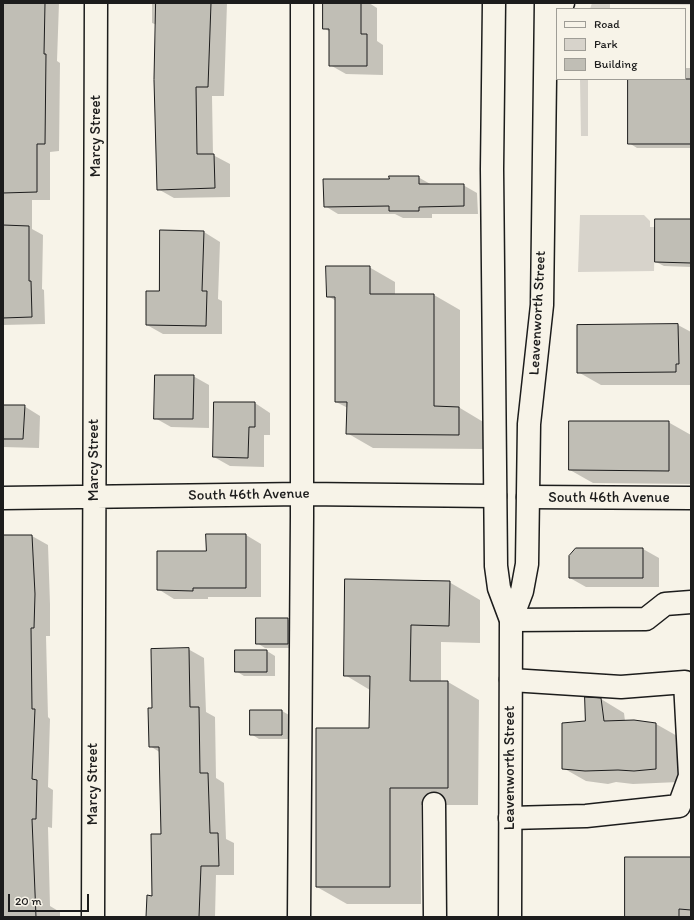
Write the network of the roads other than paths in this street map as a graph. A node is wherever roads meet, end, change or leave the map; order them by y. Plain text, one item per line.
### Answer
1 (96, 3) edge
2 (302, 3) edge
3 (494, 3) edge
4 (546, 3) edge
5 (556, 15) edge
6 (544, 35) junction
7 (302, 494) junction
8 (495, 496) junction
9 (528, 497) junction
10 (3, 498) edge
11 (94, 498) junction
12 (691, 498) edge
13 (691, 602) edge
14 (511, 620) junction
15 (511, 680) junction
16 (688, 680) edge
17 (434, 804) dead end
18 (510, 818) junction
19 (93, 917) edge
20 (299, 917) edge
21 (435, 917) edge
22 (510, 917) edge

1 - 11 main road, Marcy Street
2 - 7 main road
3 - 8 main road, Leavenworth Street
4 - 6 main road, Leavenworth Street
5 - 6 main road
6 - 9 main road, Leavenworth Street
7 - 8 main road, South 46th Avenue
7 - 11 main road, South 46th Avenue
7 - 20 main road
8 - 14 main road, Leavenworth Street
9 - 12 main road, South 46th Avenue
9 - 14 main road, Leavenworth Street
10 - 11 main road, South 46th Avenue
11 - 19 main road, Marcy Street
13 - 14 main road
14 - 15 main road, Leavenworth Street
15 - 16 main road
15 - 18 main road, Leavenworth Street
16 - 18 main road
17 - 21 main road
18 - 22 main road, Leavenworth Street

